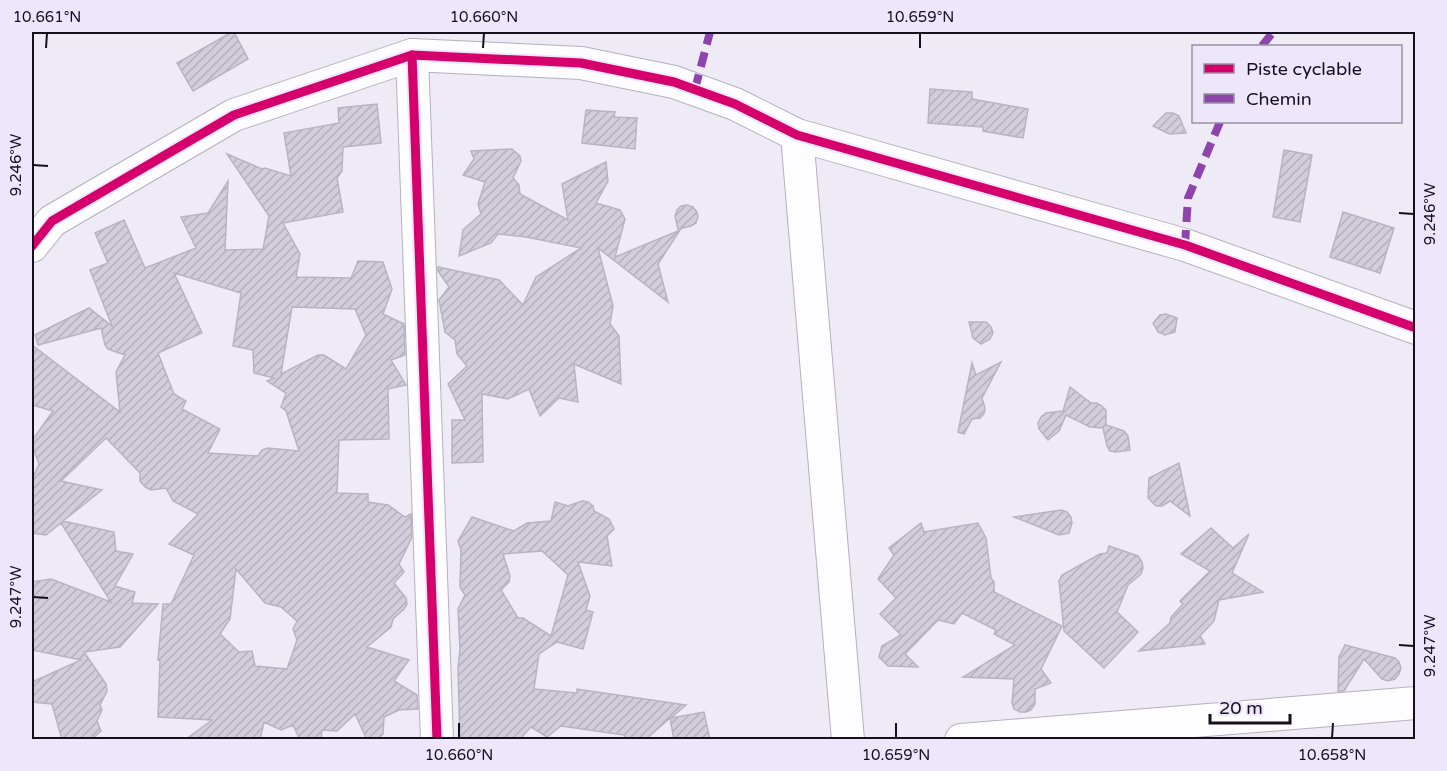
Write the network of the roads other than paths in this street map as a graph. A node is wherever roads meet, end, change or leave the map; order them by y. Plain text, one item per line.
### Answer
1 (412, 55) junction
2 (797, 135) junction
3 (32, 246) edge
4 (1416, 328) edge
5 (1416, 703) edge
6 (436, 740) edge
7 (848, 740) edge
8 (961, 740) edge

1 - 2 street
1 - 3 street
1 - 6 street
2 - 4 street
2 - 7 street
5 - 8 street

